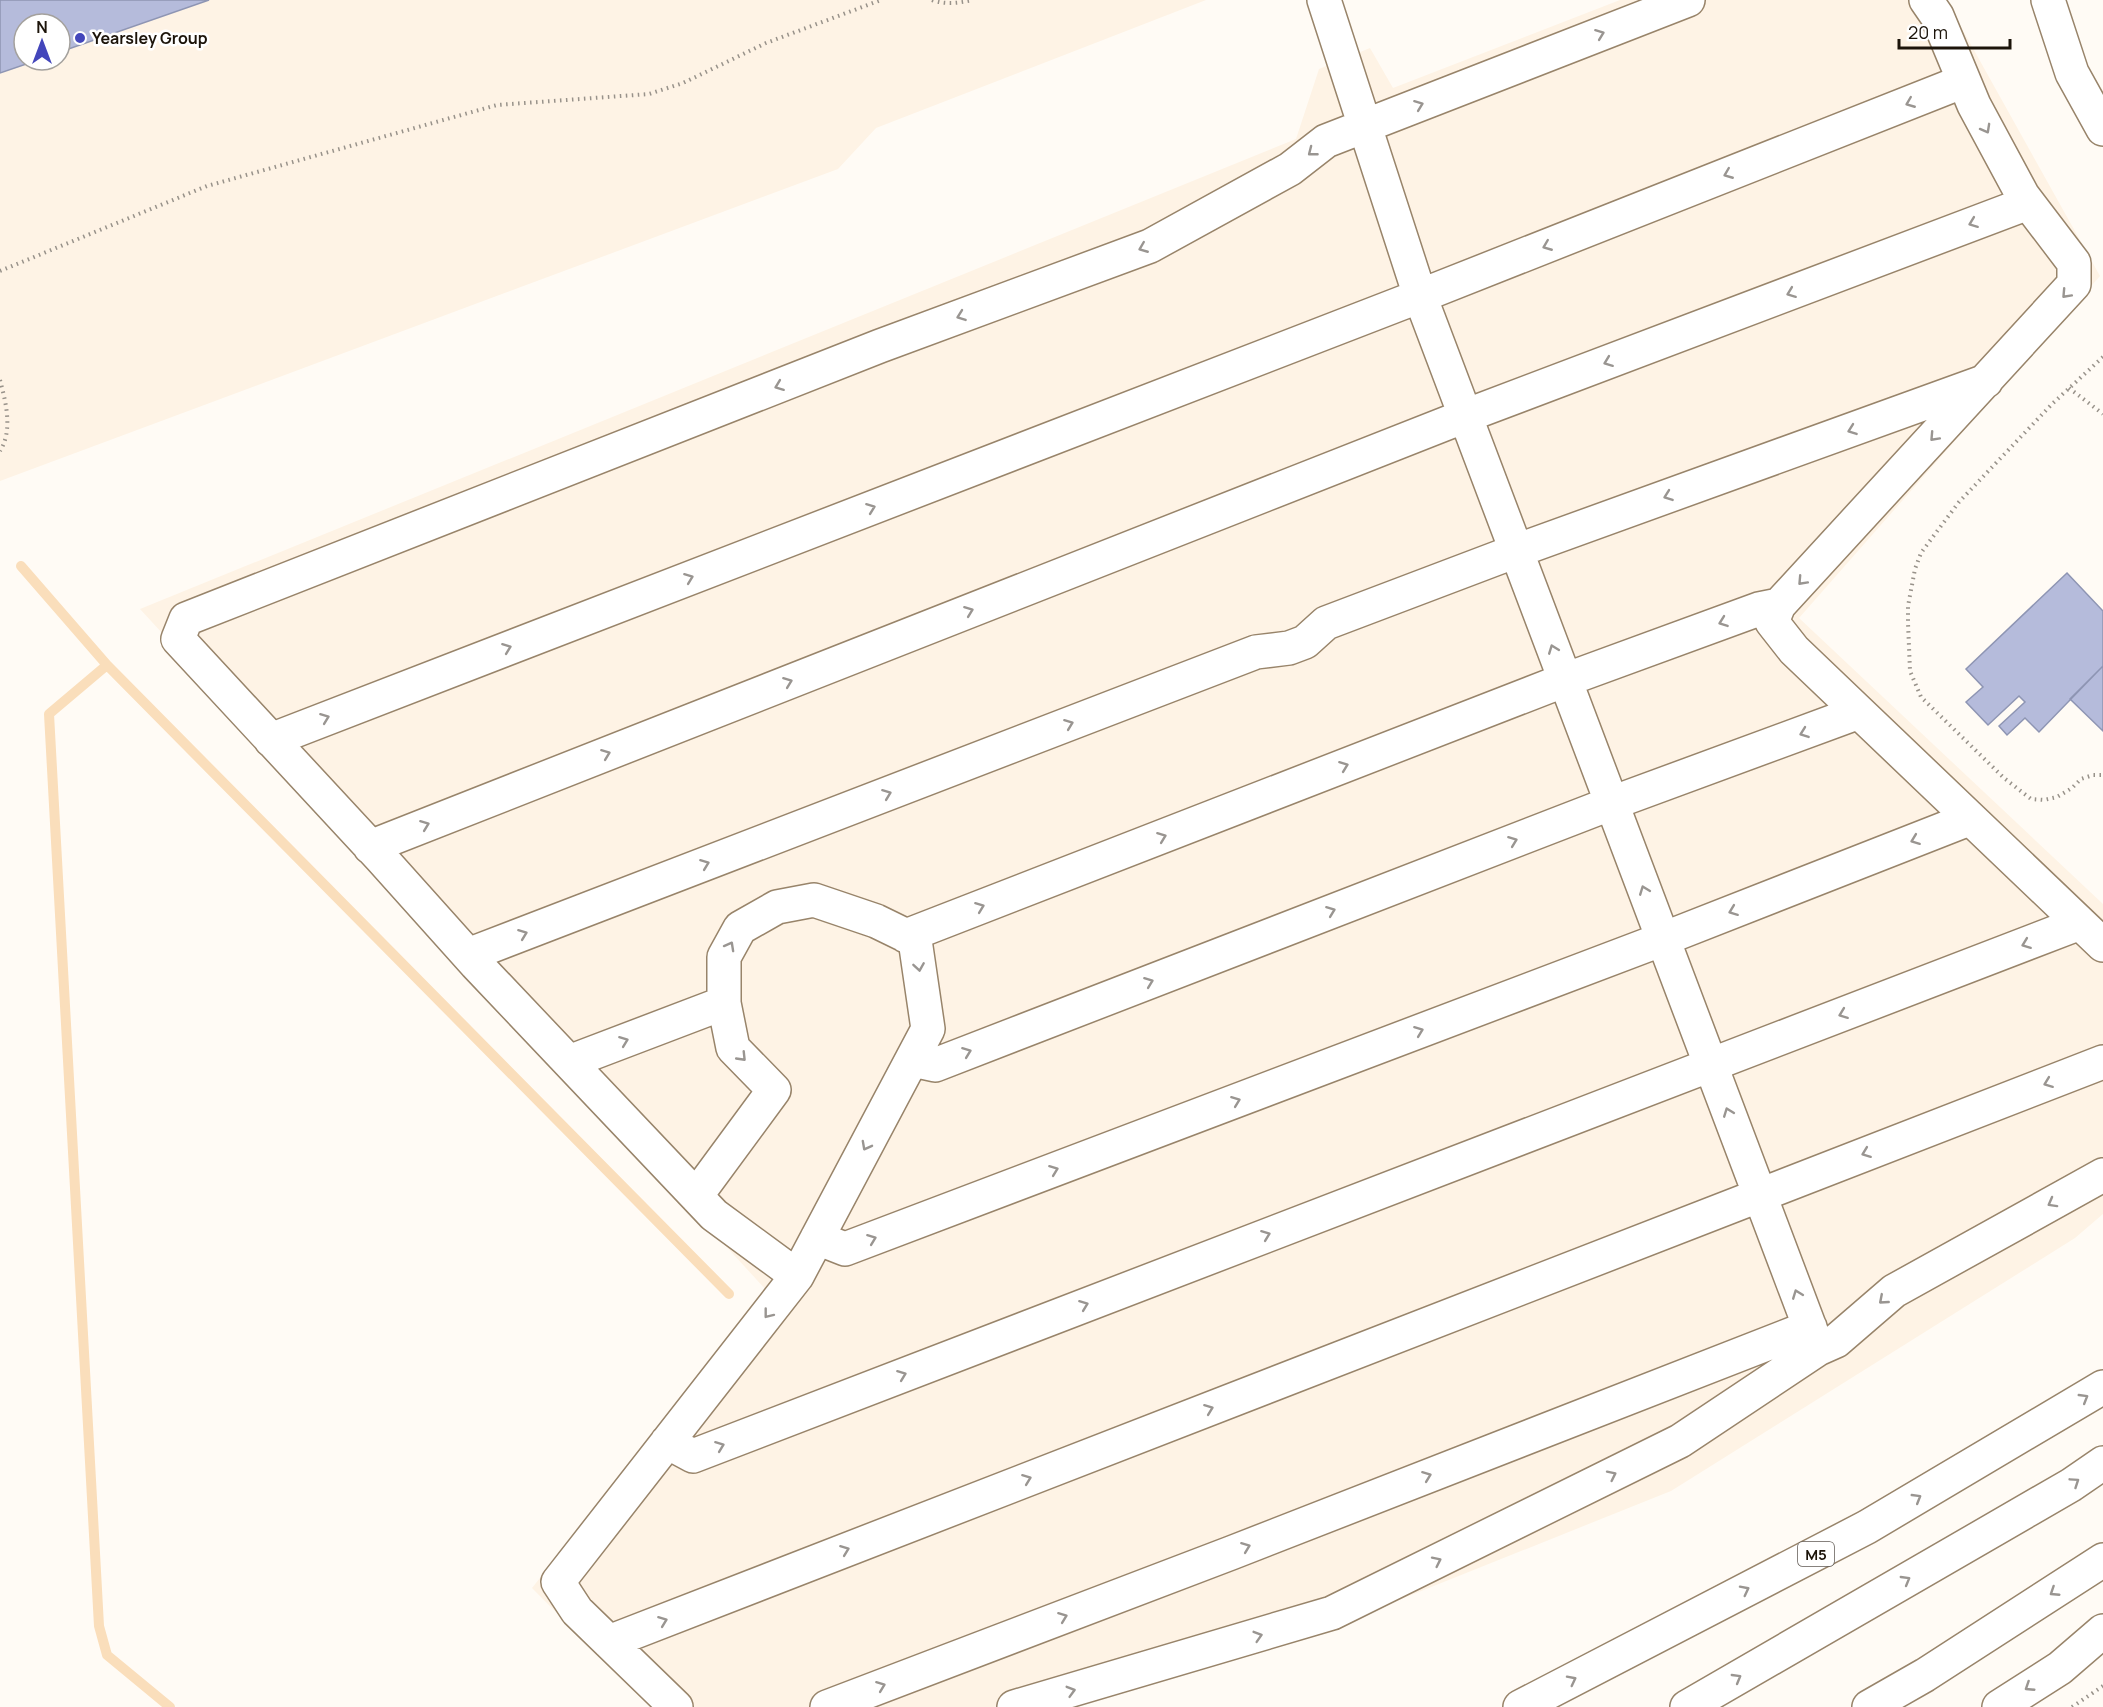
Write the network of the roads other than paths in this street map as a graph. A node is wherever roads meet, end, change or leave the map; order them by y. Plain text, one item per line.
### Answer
1 (1324, 0) edge
2 (1688, 0) edge
3 (1926, 0) edge
4 (2048, 0) edge
5 (1964, 81) junction
6 (1364, 126) junction
7 (2103, 129) edge
8 (2028, 203) junction
9 (1420, 296) junction
10 (1986, 381) junction
11 (1465, 416) junction
12 (1516, 551) junction
13 (1779, 605) junction
14 (1565, 681) junction
15 (1859, 712) junction
16 (271, 740) junction
17 (1611, 803) junction
18 (1969, 819) junction
19 (370, 847) junction
20 (2092, 934) edge
21 (906, 936) junction
22 (1663, 939) junction
23 (468, 955) junction
24 (724, 1003) junction
25 (912, 1060) junction
26 (569, 1062) junction
27 (2103, 1062) edge
28 (1710, 1064) junction
29 (2103, 1175) edge
30 (1759, 1195) junction
31 (696, 1196) junction
32 (817, 1238) junction
33 (797, 1276) junction
34 (1814, 1338) junction
35 (2103, 1387) edge
36 (667, 1442) junction
37 (2103, 1462) edge
38 (2103, 1560) edge
39 (2103, 1631) edge
40 (609, 1642) junction
41 (676, 1707) edge
42 (827, 1707) edge
43 (1014, 1707) edge
44 (1520, 1707) edge
45 (1687, 1707) edge
46 (1869, 1707) edge
47 (1999, 1707) edge

1 - 6 main road
6 -> 2 main road
3 - 5 main road
4 - 7 main road
5 -> 8 main road
5 -> 9 main road
6 - 9 main road
6 -> 16 main road
8 -> 10 main road
8 -> 11 main road
9 - 11 main road
16 -> 9 main road
10 -> 12 main road
10 -> 13 main road
11 - 12 main road
19 -> 11 main road
14 -> 12 main road
23 -> 12 main road
13 -> 14 main road
13 - 15 main road
14 - 17 main road
21 -> 14 main road
15 -> 17 main road
15 - 18 main road
16 - 19 main road
22 -> 17 main road
25 -> 17 main road
18 - 20 main road
18 -> 22 main road
19 - 23 main road
20 -> 28 main road
24 -> 21 main road
21 -> 25 main road
22 - 28 main road
32 -> 22 main road
23 - 26 main road
26 -> 24 main road
24 -> 31 main road
25 -> 32 main road
26 - 31 main road
27 -> 30 main road
30 -> 28 main road
36 -> 28 main road
29 -> 34 main road
34 -> 30 main road
40 -> 30 main road
31 - 33 main road
32 - 33 main road
33 -> 36 main road
42 -> 34 main road
43 -> 34 main road
44 -> 35 main road, M5
36 - 40 main road
45 -> 37 main road
38 -> 46 main road
39 -> 47 main road
40 - 41 main road

